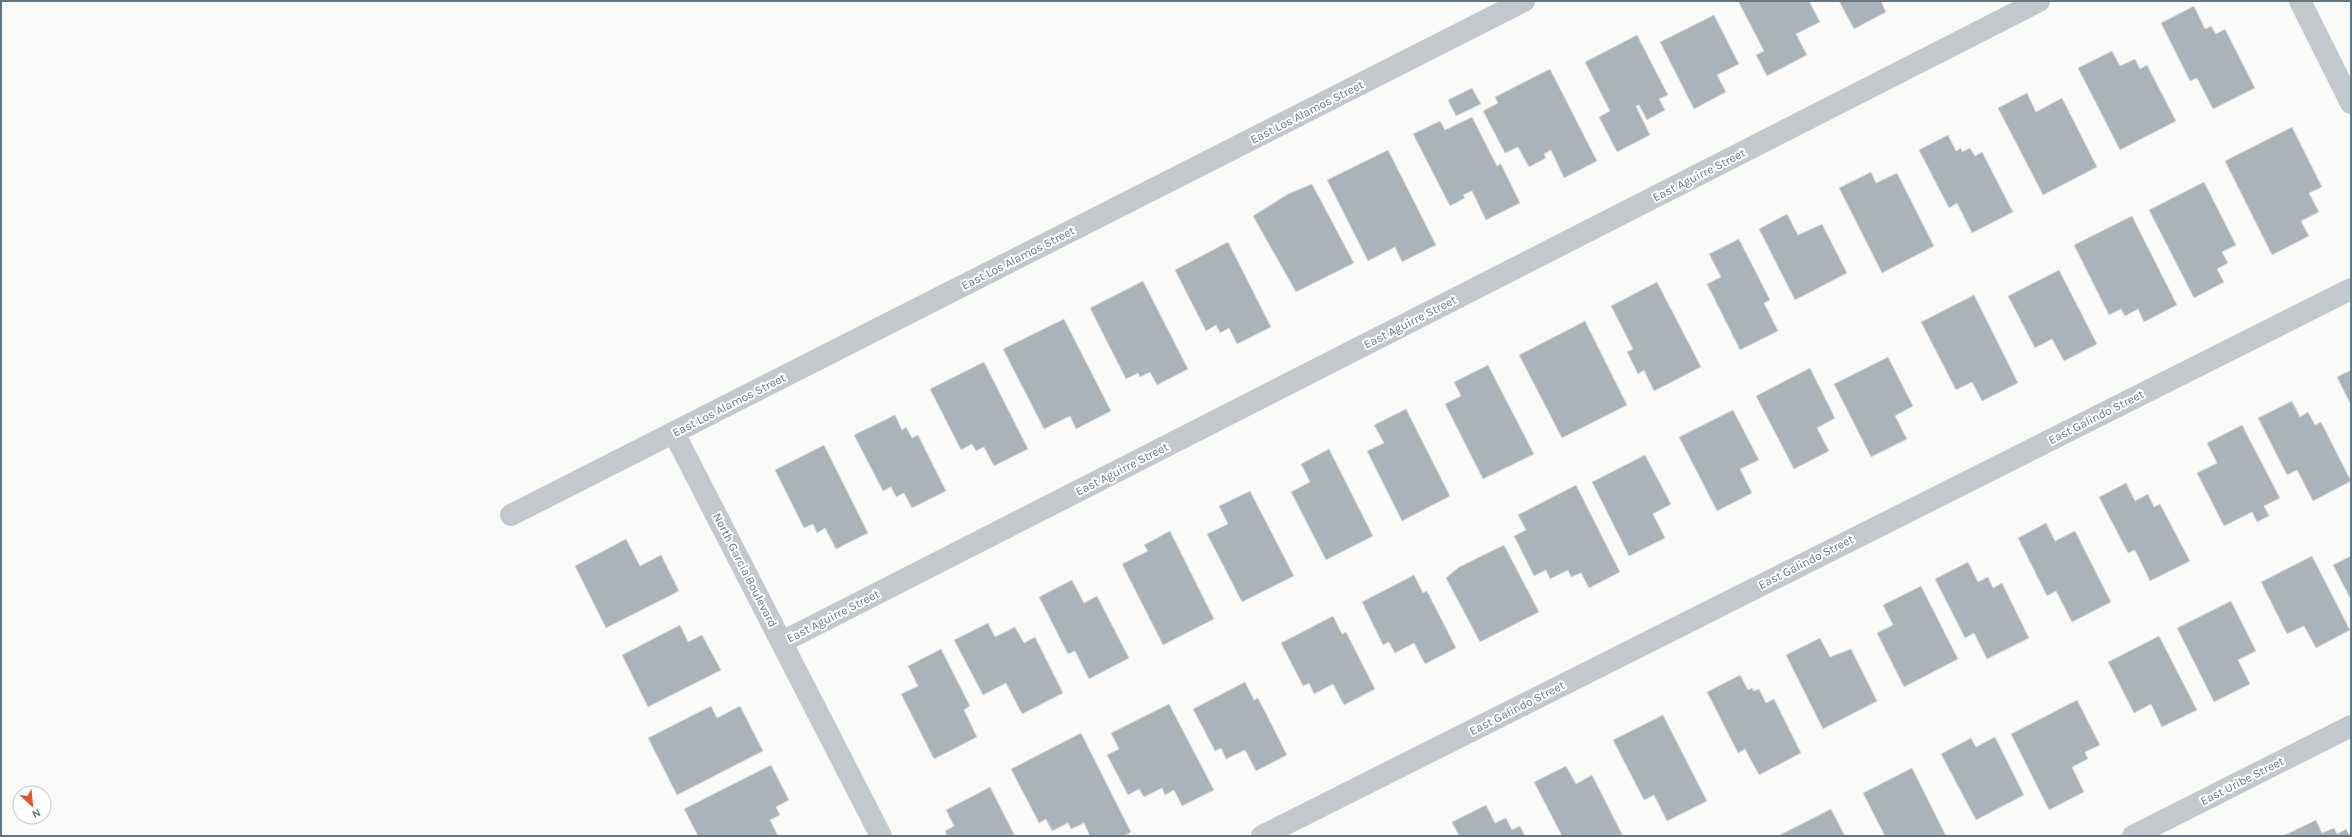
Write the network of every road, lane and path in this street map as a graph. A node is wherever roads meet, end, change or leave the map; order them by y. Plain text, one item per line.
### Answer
1 (1524, 1) edge
2 (2039, 1) edge
3 (2300, 1) edge
4 (2351, 103) edge
5 (2351, 288) edge
6 (674, 433) junction
7 (511, 515) dead end
8 (782, 642) junction
9 (2351, 726) edge
10 (880, 836) edge
11 (1262, 836) edge
12 (2133, 836) edge

1 - 6 street, East Los Alamos Street
2 - 8 street, East Aguirre Street
3 - 4 street
5 - 11 street, East Galindo Street
6 - 7 street, East Los Alamos Street
6 - 8 street, North Garcia Boulevard
8 - 10 street, North Garcia Boulevard
9 - 12 street, East Uribe Street

